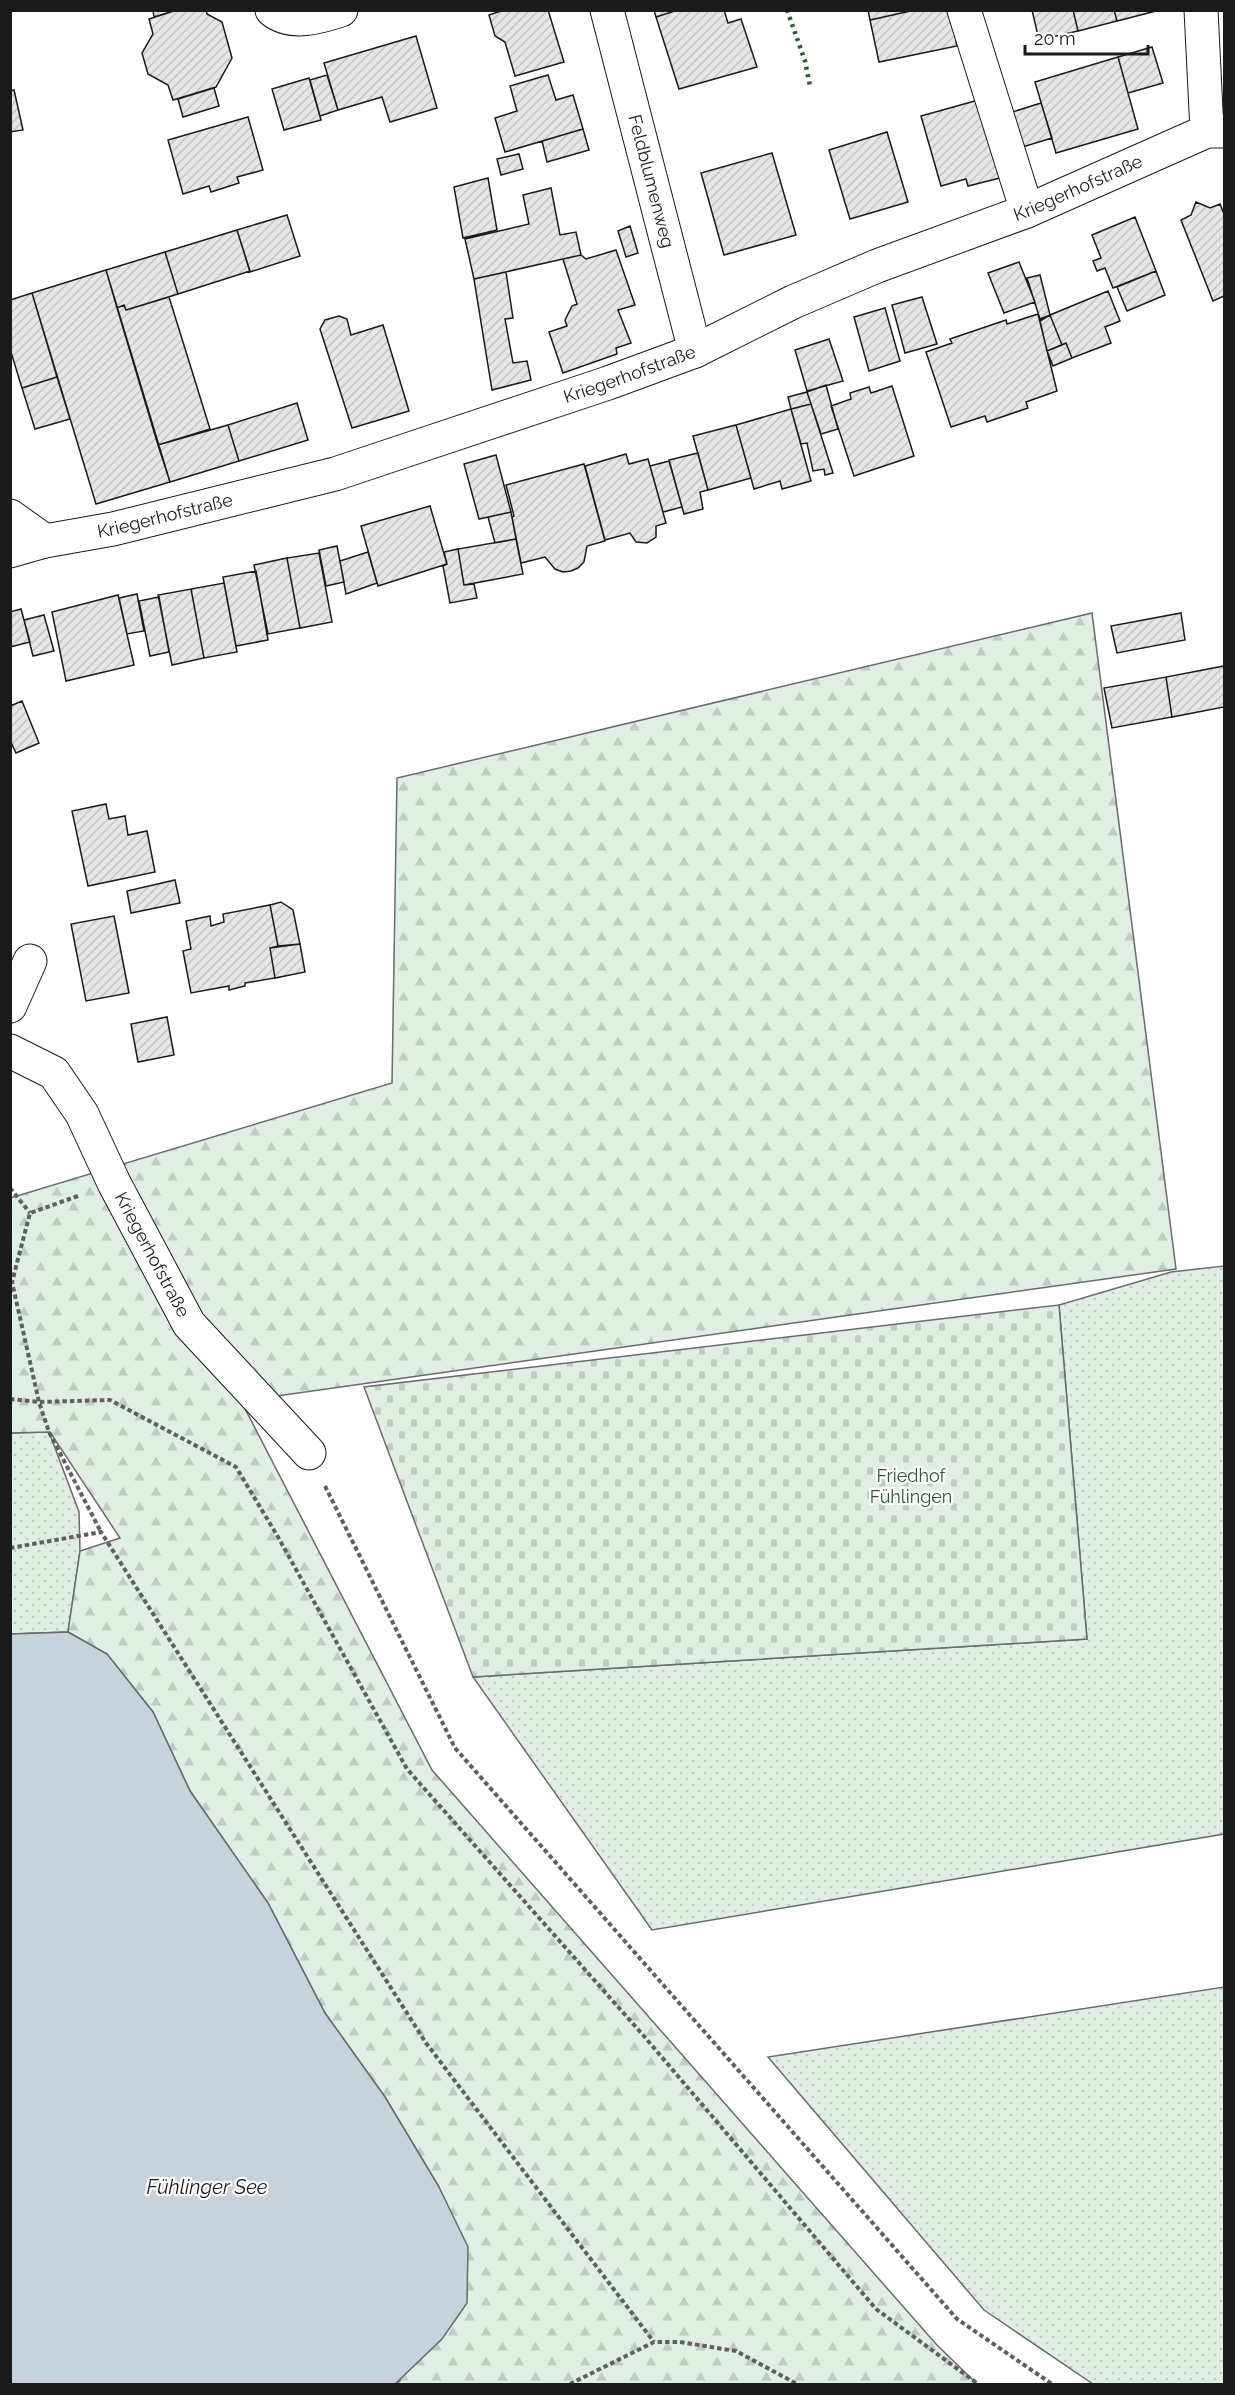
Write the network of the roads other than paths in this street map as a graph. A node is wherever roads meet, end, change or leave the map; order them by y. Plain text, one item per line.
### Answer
1 (272, 10) edge
2 (342, 10) edge
3 (608, 10) edge
4 (964, 10) edge
5 (1201, 10) edge
6 (1216, 131) edge
7 (1027, 211) junction
8 (695, 351) junction
9 (10, 516) edge
10 (45, 541) junction
11 (10, 551) edge
12 (30, 961) dead end
13 (10, 1006) edge
14 (10, 1051) edge
15 (309, 1454) road end

1 - 2 street
3 - 8 street, Feldblumenweg
4 - 7 street
5 - 6 street
6 - 7 street, Kriegerhofstraße
7 - 8 street, Kriegerhofstraße
8 - 10 street, Kriegerhofstraße
9 - 10 street
10 - 11 street, Kriegerhofstraße
12 - 13 street
14 - 15 street, Kriegerhofstraße

